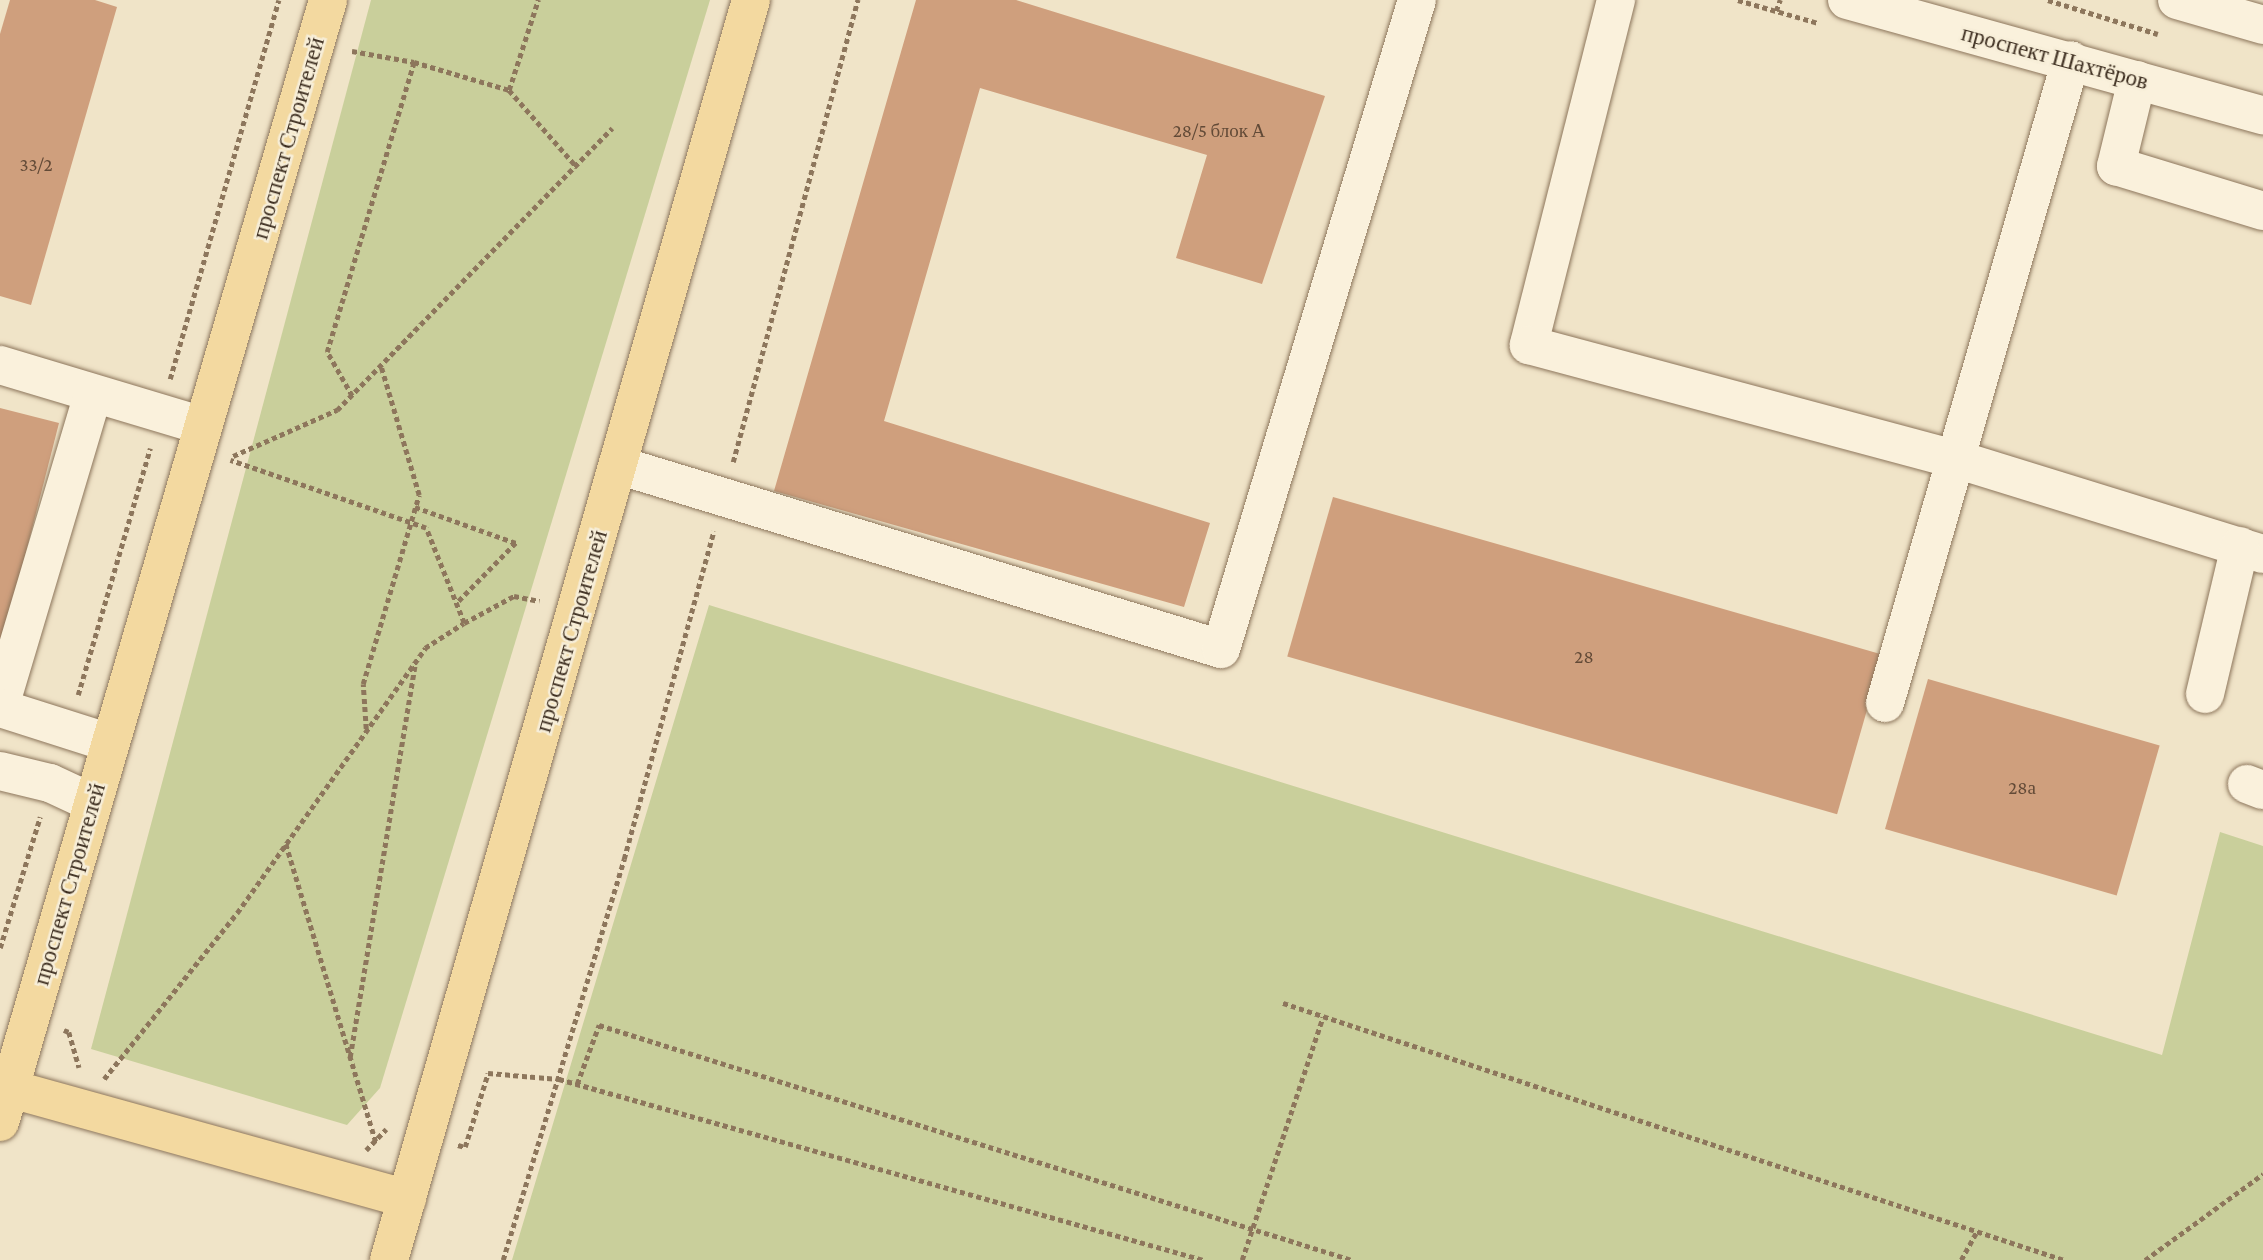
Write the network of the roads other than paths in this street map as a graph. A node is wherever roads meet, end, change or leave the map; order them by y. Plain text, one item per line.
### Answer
1 (328, 0) edge
2 (751, 0) edge
3 (1417, 0) edge
4 (1616, 0) edge
5 (2177, 0) edge
6 (1867, 3) edge
7 (2263, 25) edge
8 (2071, 60) junction
9 (2137, 80) junction
10 (2263, 114) edge
11 (2263, 211) edge
12 (0, 365) edge
13 (93, 394) junction
14 (203, 426) junction
15 (1959, 460) junction
16 (618, 465) junction
17 (2251, 550) edge
18 (2205, 694) dead end
19 (1885, 703) dead end
20 (0, 707) edge
21 (110, 743) junction
22 (0, 771) edge
23 (92, 802) junction
24 (5, 1106) edge
25 (407, 1199) junction
26 (388, 1260) edge

1 - 14 main road, проспект Строителей
2 - 16 main road, проспект Строителей
3 - 16 street
4 - 15 street
5 - 7 street
6 - 8 street, проспект Шахтёров
8 - 9 street, проспект Шахтёров
8 - 15 street
9 - 10 street, проспект Шахтёров
9 - 11 street
12 - 13 street
13 - 14 street
13 - 20 street
14 - 21 main road, проспект Строителей
15 - 17 street
15 - 19 street
16 - 25 main road, проспект Строителей
17 - 18 street
20 - 21 street
21 - 23 main road, проспект Строителей
22 - 23 street
23 - 24 main road, проспект Строителей
24 - 25 main road
25 - 26 main road, проспект Строителей

